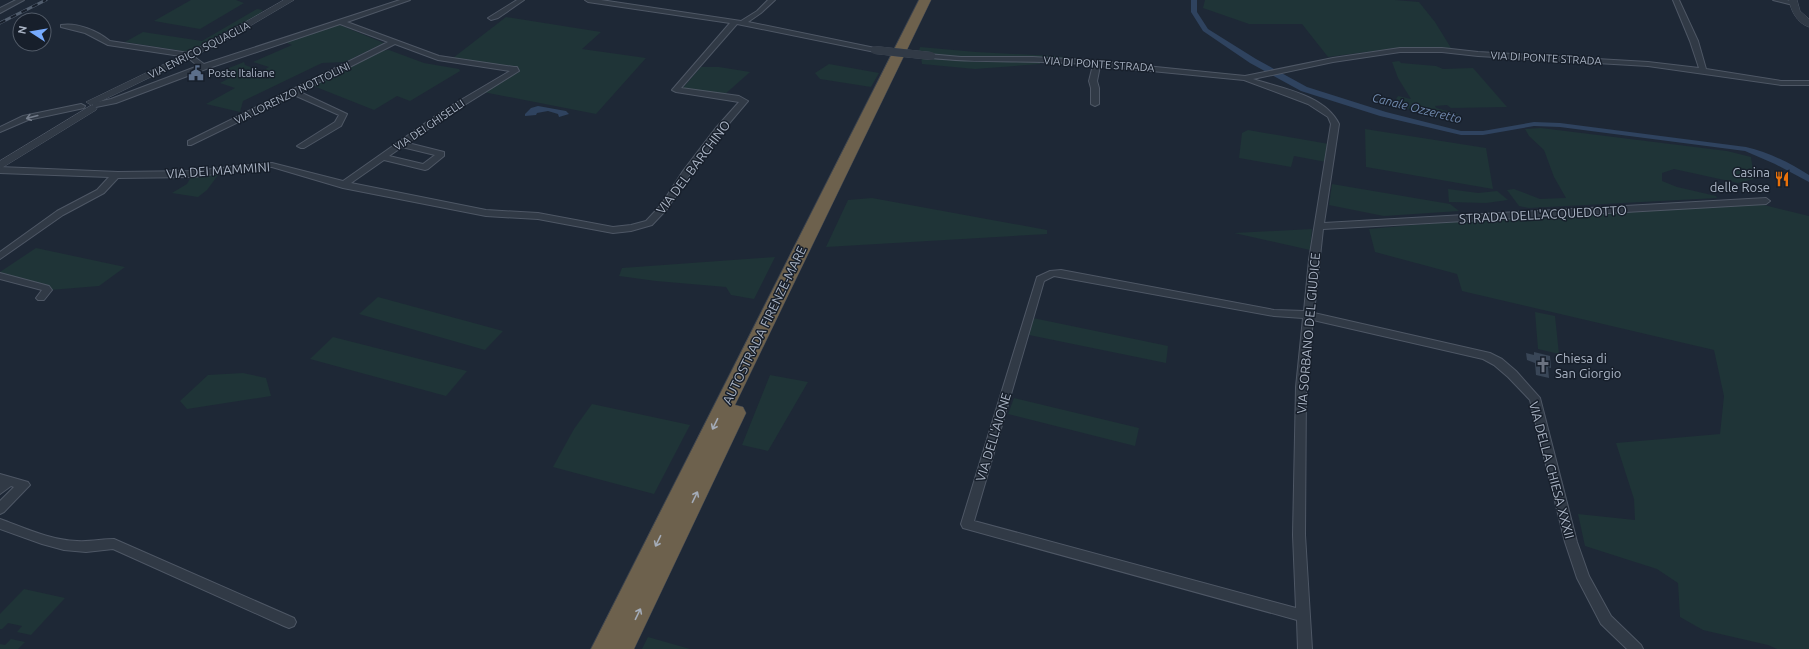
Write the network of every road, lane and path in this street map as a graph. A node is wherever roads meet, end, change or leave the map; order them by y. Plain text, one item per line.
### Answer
1 (20, 0) edge
2 (290, 0) edge
3 (407, 0) edge
4 (521, 0) edge
5 (588, 0) edge
6 (772, 0) edge
7 (925, 0) edge
8 (935, 0) edge
9 (1676, 0) edge
10 (1776, 0) edge
11 (1793, 2) edge
12 (0, 11) edge
13 (491, 18) dead end
14 (340, 22) junction
15 (739, 23) junction
16 (1809, 24) edge
17 (63, 26) dead end
18 (394, 42) junction
19 (189, 55) junction
20 (1097, 63) junction
21 (203, 67) junction
22 (1703, 71) junction
23 (1245, 78) junction
24 (1809, 83) edge
25 (294, 92) junction
26 (1095, 104) dead end
27 (88, 107) junction
28 (0, 130) edge
29 (191, 143) dead end
30 (400, 144) junction
31 (301, 146) dead end
32 (382, 156) junction
33 (0, 166) edge
34 (0, 170) edge
35 (115, 175) junction
36 (342, 185) junction
37 (408, 199) joint
38 (1766, 202) dead end
39 (1319, 226) junction
40 (0, 256) edge
41 (0, 276) edge
42 (41, 298) dead end
43 (1307, 315) junction
44 (4, 480) edge
45 (0, 490) edge
46 (0, 509) edge
47 (0, 524) edge
48 (1302, 615) junction
49 (289, 622) dead end
50 (604, 649) edge
51 (621, 649) edge
52 (1305, 649) edge
53 (1636, 649) edge

1 - 12 street
2 - 19 street, VIA ENRICO SQUAGLIA
3 - 14 street
4 - 13 street
5 - 15 street, VIA DI PONTE STRADA
6 - 15 street
7 -> 50 highway, AUTOSTRADA FIRENZE-MARE
51 -> 8 highway, AUTOSTRADA FIRENZE-MARE
9 - 22 street
10 - 11 street
11 - 16 street
14 - 18 street
14 - 21 street
15 - 20 street, VIA DI PONTE STRADA, bridge
15 - 37 street, VIA DEL BARCHINO
17 - 19 street
18 - 25 street, VIA LORENZO NOTTOLINI
18 - 30 street, VIA DEI GHISELLI
19 - 21 street
19 - 27 street, VIA ENRICO SQUAGLIA
20 - 23 street, VIA DI PONTE STRADA
20 - 26 street
21 - 27 street
22 - 23 street, VIA DI PONTE STRADA
22 - 24 street, VIA DI PONTE STRADA
23 - 39 street, VIA SORBANO DEL GIUDICE
25 - 29 street, VIA LORENZO NOTTOLINI
25 - 31 street
27 -> 28 street
27 - 33 street, VIA ENRICO SQUAGLIA
30 - 32 street, VIA DEI GHISELLI
30 - 32 street
32 - 36 street, VIA DEI GHISELLI
34 - 35 street, VIA DEI MAMMINI
35 - 36 street, VIA DEI MAMMINI
35 - 40 street
36 - 37 street, VIA DEI MAMMINI
38 - 39 street, STRADA DELL'ACQUEDOTTO
39 - 43 street, VIA SORBANO DEL GIUDICE
41 - 42 street
43 - 48 street, VIA SORBANO DEL GIUDICE
43 - 48 street, VIA DELL'AIONE
43 - 53 street, VIA DELLA CHIESA XXXII
44 - 45 street
44 - 46 street
47 - 49 street
48 - 52 street, VIA SORBANO DEL GIUDICE

